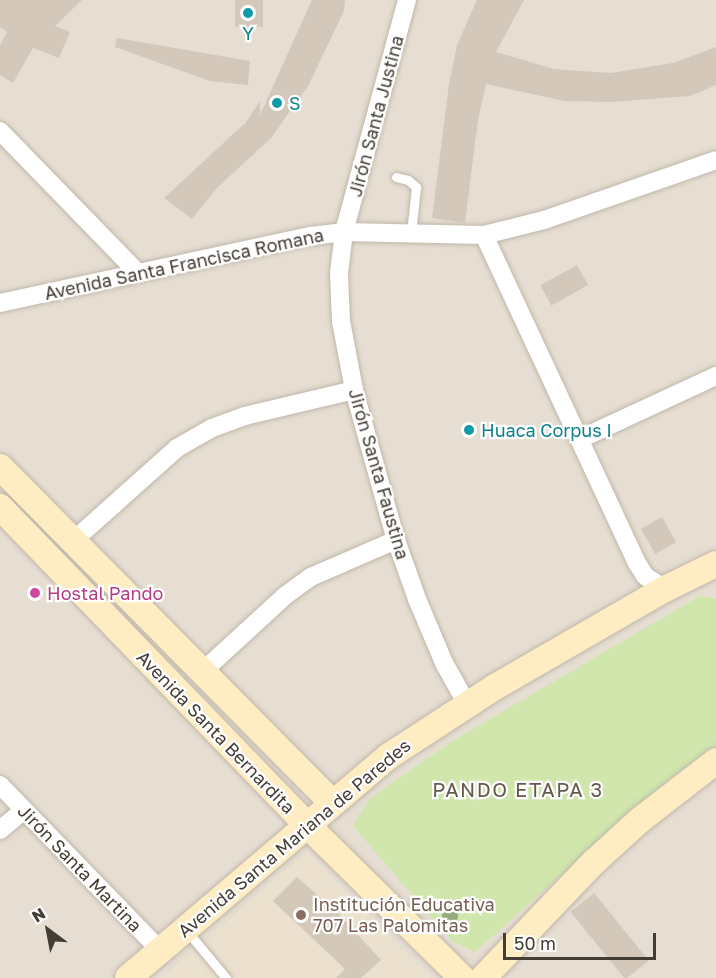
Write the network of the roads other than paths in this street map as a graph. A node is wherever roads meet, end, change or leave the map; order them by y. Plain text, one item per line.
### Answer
1 (407, 0) edge
2 (0, 131) edge
3 (716, 160) edge
4 (396, 177) dead end
5 (344, 232) junction
6 (411, 234) junction
7 (484, 236) junction
8 (138, 273) junction
9 (0, 303) edge
10 (716, 376) edge
11 (354, 390) junction
12 (580, 439) junction
13 (0, 467) edge
14 (0, 507) edge
15 (396, 540) junction
16 (73, 541) junction
17 (709, 571) edge
18 (665, 589) junction
19 (202, 672) junction
20 (467, 704) junction
21 (716, 761) edge
22 (0, 785) edge
23 (332, 802) junction
24 (24, 810) junction
25 (306, 824) junction
26 (0, 830) edge
27 (185, 929) junction
28 (160, 950) junction
29 (128, 978) edge
30 (226, 978) edge
31 (462, 978) edge
32 (483, 978) edge

1 - 5 street, Jirón Santa Justina
2 - 8 street
3 - 7 street, Avenida Santa Francisca Romana
4 - 6 lane
5 - 6 street, Avenida Santa Francisca Romana
5 - 8 street, Avenida Santa Francisca Romana
5 - 11 street, Jirón Santa Faustina
6 - 7 street, Avenida Santa Francisca Romana
7 - 12 street
8 - 9 street, Avenida Santa Francisca Romana
10 - 12 street
11 - 15 street, Jirón Santa Faustina
11 - 16 street
12 - 18 street
13 - 16 main road, Avenida Santa Bernardita
14 - 25 main road, Avenida Santa Bernardita
15 - 19 street
15 - 20 street, Jirón Santa Faustina
16 - 19 main road, Avenida Santa Bernardita
17 - 18 main road, Avenida Santa Mariana de Paredes
18 - 20 main road, Avenida Santa Mariana de Paredes
19 - 23 main road, Avenida Santa Bernardita
20 - 23 main road, Avenida Santa Mariana de Paredes
21 - 32 main road
22 - 24 street, Jirón Santa Martina
23 - 25 main road, Avenida Santa Mariana de Paredes
24 - 26 street
24 - 28 street, Jirón Santa Martina
25 - 27 main road, Avenida Santa Mariana de Paredes
25 - 31 main road, Avenida Santa Bernardita
27 - 28 main road, Avenida Santa Mariana de Paredes
27 - 30 lane
28 - 29 main road, Avenida Santa Mariana de Paredes

